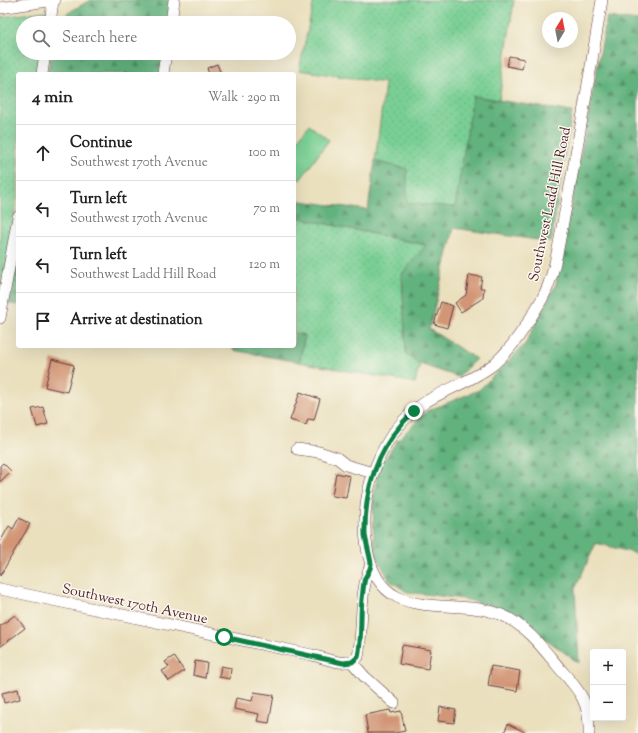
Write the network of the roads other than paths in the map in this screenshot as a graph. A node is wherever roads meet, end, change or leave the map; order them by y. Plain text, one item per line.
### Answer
1 (54, 0) edge
2 (174, 0) edge
3 (602, 0) edge
4 (0, 8) edge
5 (51, 16) edge
6 (172, 16) edge
7 (44, 60) edge
8 (165, 60) edge
9 (42, 72) edge
10 (163, 72) edge
11 (16, 228) edge
12 (0, 318) edge
13 (297, 449) dead end
14 (373, 473) junction
15 (371, 564) junction
16 (0, 589) edge
17 (352, 662) junction
18 (394, 703) dead end
19 (589, 733) edge

1 - 4 street
1 - 5 street
2 - 6 street
3 - 14 street, Southwest Ladd Hill Road
7 - 9 street
8 - 10 street
11 - 12 street
13 - 14 street
14 - 15 street, Southwest Ladd Hill Road
15 - 17 street
15 - 19 street, Southwest Ladd Hill Road
16 - 17 street, Southwest 170th Avenue
17 - 18 street

